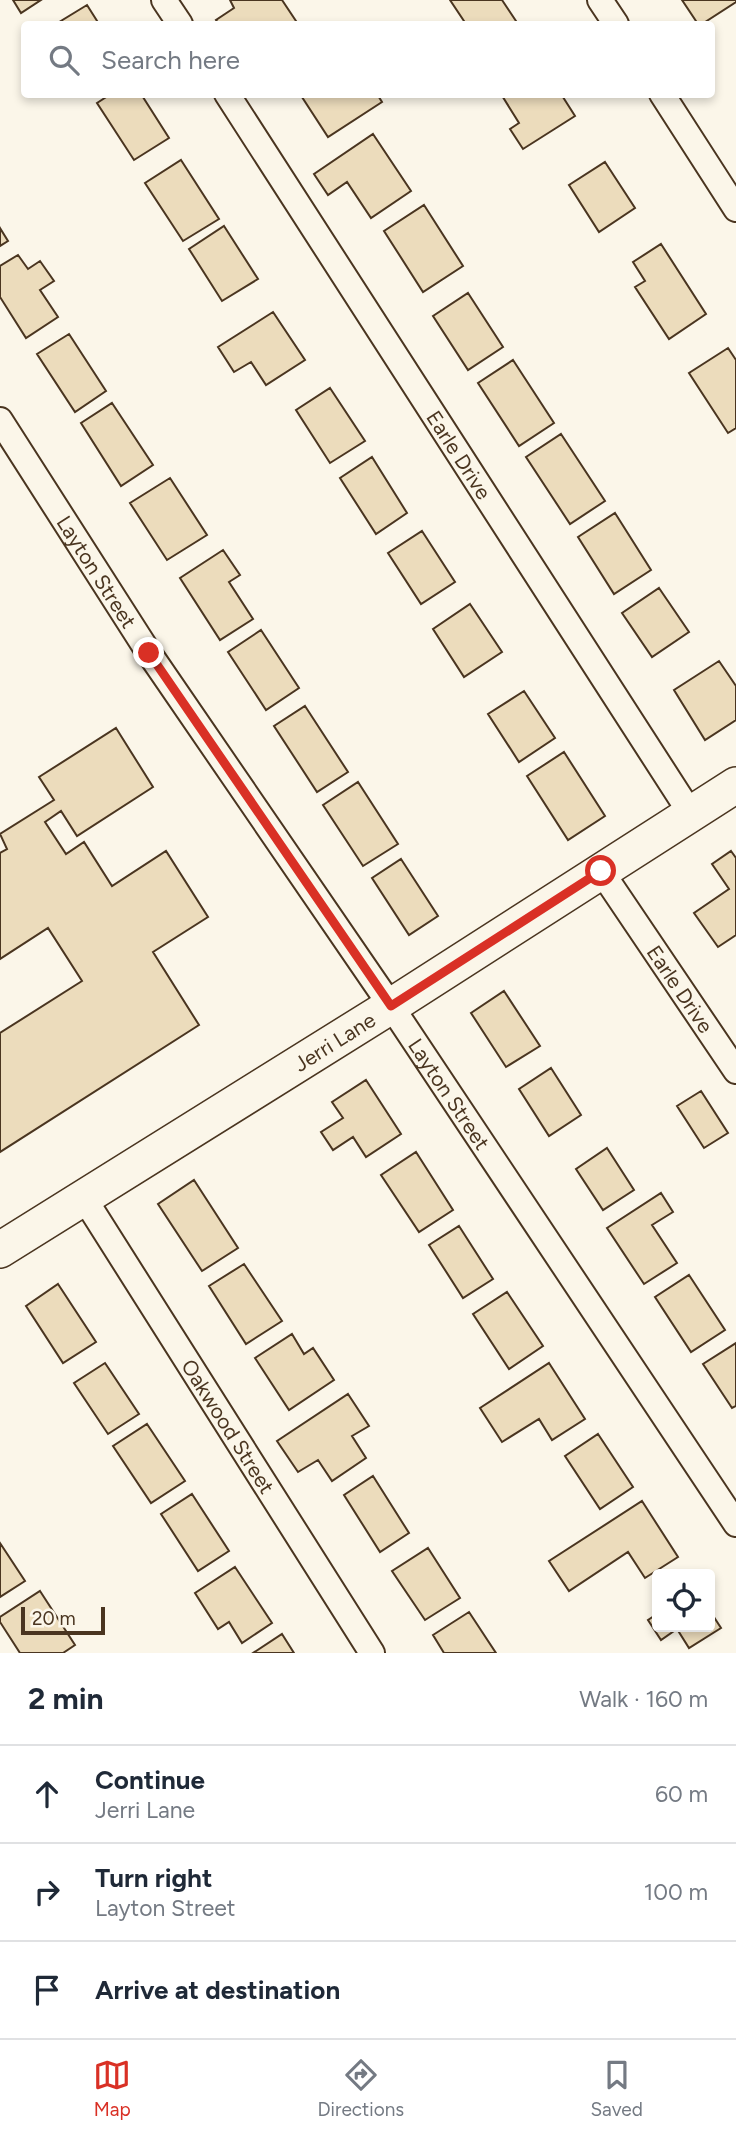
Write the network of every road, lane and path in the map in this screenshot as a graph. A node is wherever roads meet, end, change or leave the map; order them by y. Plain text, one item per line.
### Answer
1 (164, 0) edge
2 (600, 0) edge
3 (178, 21) edge
4 (614, 21) edge
5 (230, 98) edge
6 (665, 98) edge
7 (736, 209) edge
8 (0, 420) edge
9 (736, 785) edge
10 (691, 814) junction
11 (601, 871) junction
12 (391, 1006) junction
13 (736, 1071) edge
14 (83, 1198) junction
15 (0, 1250) edge
16 (736, 1524) edge
17 (372, 1653) edge

1 - 3 street
2 - 4 street
5 - 10 street, Earle Drive
6 - 7 street
8 - 12 street, Layton Street
9 - 10 street, Jerri Lane
10 - 11 street, Jerri Lane
11 - 12 street, Jerri Lane
11 - 13 street, Earle Drive
12 - 14 street, Jerri Lane
12 - 16 street, Layton Street
14 - 15 street, Jerri Lane
14 - 17 street, Oakwood Street

